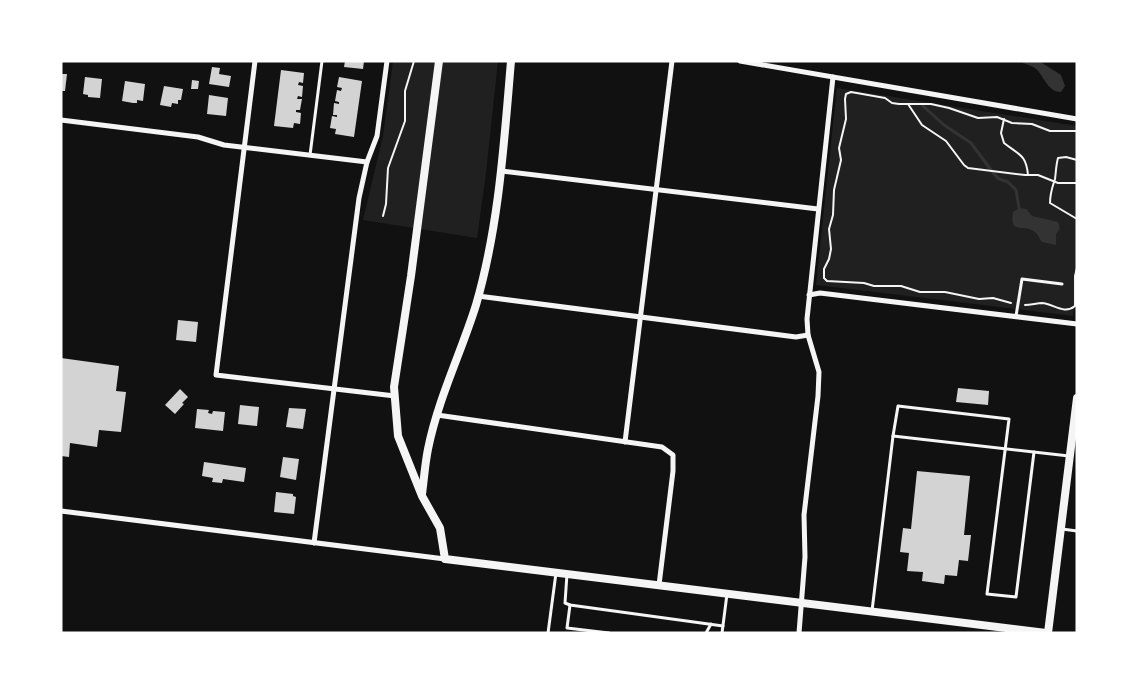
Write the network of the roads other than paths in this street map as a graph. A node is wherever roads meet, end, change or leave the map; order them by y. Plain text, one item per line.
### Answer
1 (255, 61) edge
2 (322, 61) edge
3 (387, 61) edge
4 (439, 61) edge
5 (511, 61) edge
6 (672, 61) edge
7 (740, 61) edge
8 (833, 77) junction
9 (1077, 119) edge
10 (61, 120) edge
11 (245, 148) junction
12 (310, 155) junction
13 (367, 162) junction
14 (501, 171) junction
15 (656, 190) junction
16 (818, 209) junction
17 (1062, 284) dead end
18 (809, 295) junction
19 (478, 296) junction
20 (1016, 316) junction
21 (642, 318) junction
22 (1077, 324) edge
23 (808, 335) junction
24 (334, 390) junction
25 (395, 396) junction
26 (1077, 398) edge
27 (438, 415) junction
28 (893, 436) junction
29 (625, 442) junction
30 (1005, 449) junction
31 (1034, 452) junction
32 (1070, 456) junction
33 (422, 496) junction
34 (61, 511) edge
35 (1061, 529) junction
36 (1077, 531) edge
37 (314, 543) junction
38 (445, 559) junction
39 (556, 572) junction
40 (567, 574) junction
41 (658, 585) junction
42 (727, 594) junction
43 (803, 603) junction
44 (570, 605) junction
45 (872, 612) junction
46 (711, 624) junction
47 (723, 626) junction
48 (548, 633) edge
49 (609, 633) edge
50 (706, 633) edge
51 (722, 633) edge
52 (799, 633) edge
53 (1047, 633) edge

1 - 11 street
2 - 12 lane
3 - 13 street
4 - 25 street
5 - 14 street
6 - 15 street
7 - 8 street
8 - 9 street
8 - 16 street
10 - 11 street
11 - 12 street
11 - 24 street
12 - 13 street
13 - 24 street
14 - 15 street
14 - 19 street
15 - 16 street
15 - 21 street
16 - 18 street
17 - 20 lane
18 - 20 street
18 - 23 street
19 - 21 street
19 - 27 street
20 - 22 street
21 - 23 street
21 - 29 street
23 - 43 street
24 - 25 street
24 - 37 street
25 - 33 street
26 - 32 street
27 - 29 street
27 - 33 street
28 - 30 lane
28 - 30 lane
28 - 45 lane
29 - 41 street
30 - 31 lane
30 - 31 lane
31 - 32 lane
32 - 35 street
33 - 38 street
34 - 37 street
35 - 36 lane
35 - 53 street
37 - 38 street
38 - 39 street
39 - 40 street
39 - 48 lane
40 - 41 street
40 - 44 lane
41 - 42 street
42 - 43 street
42 - 47 lane
43 - 45 street
43 - 52 street
44 - 46 lane
44 - 49 lane
45 - 53 street
46 - 47 lane
46 - 50 lane
47 - 51 lane

